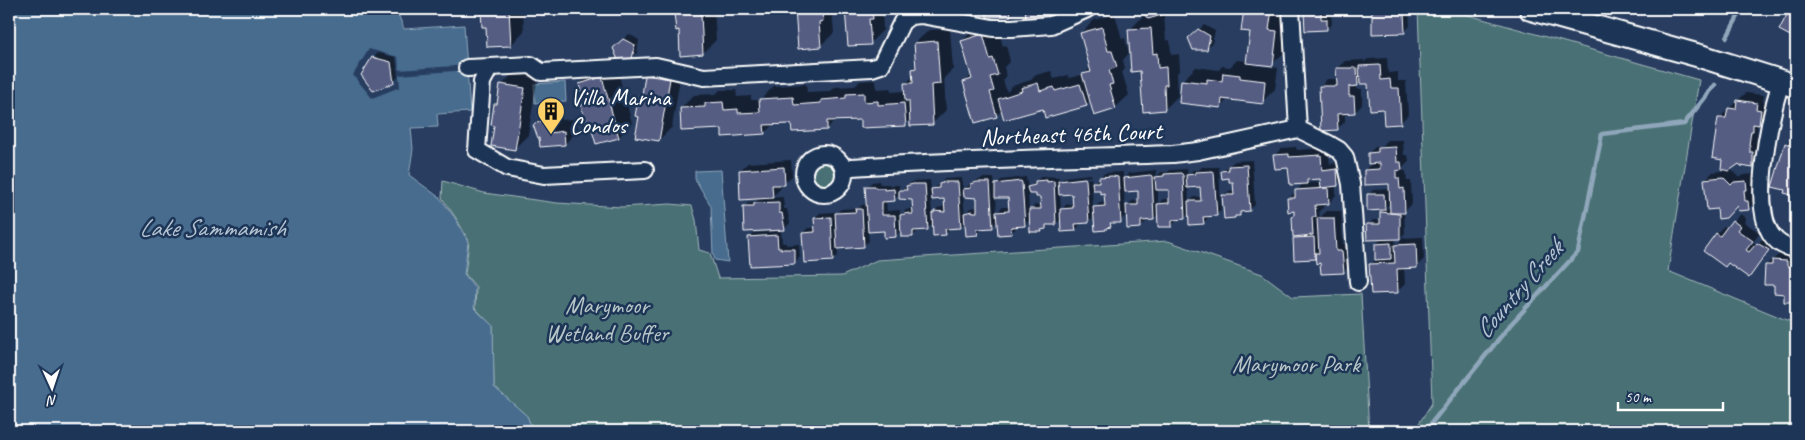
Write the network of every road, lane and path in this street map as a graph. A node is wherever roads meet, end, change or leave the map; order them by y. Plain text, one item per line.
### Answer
1 (1087, 9) edge
2 (1291, 9) edge
3 (1531, 9) edge
4 (490, 67) junction
5 (467, 68) dead end
6 (1789, 83) edge
7 (1298, 129) junction
8 (645, 170) dead end
9 (844, 170) dead end
10 (1796, 249) edge
11 (1358, 282) dead end

1 - 4 street
2 - 7 street
3 - 6 main road
4 - 5 street
4 - 8 street
6 - 10 street
7 - 9 street, Northeast 46th Court
7 - 11 street

